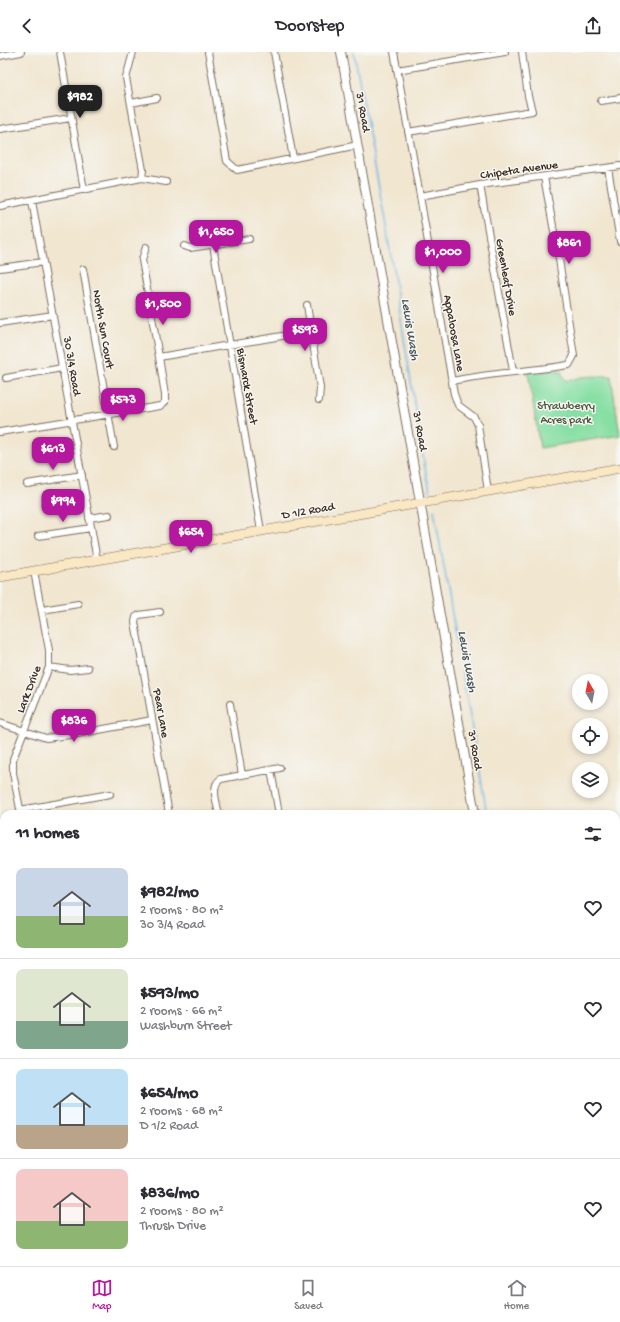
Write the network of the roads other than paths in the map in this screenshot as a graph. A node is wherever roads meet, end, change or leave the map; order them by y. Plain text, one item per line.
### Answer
1 (22, 52) edge
2 (60, 52) edge
3 (133, 52) edge
4 (208, 52) edge
5 (274, 52) edge
6 (341, 52) edge
7 (394, 52) edge
8 (505, 52) edge
9 (522, 52) edge
10 (0, 56) edge
11 (397, 70) junction
12 (157, 98) dead end
13 (620, 98) edge
14 (601, 101) dead end
15 (132, 103) junction
16 (71, 118) junction
17 (0, 129) edge
18 (408, 132) junction
19 (358, 145) junction
20 (293, 158) junction
21 (620, 166) edge
22 (608, 168) junction
23 (544, 177) junction
24 (142, 178) junction
25 (166, 182) dead end
26 (480, 185) junction
27 (84, 190) junction
28 (420, 196) junction
29 (32, 200) junction
30 (0, 206) edge
31 (619, 231) edge
32 (249, 239) dead end
33 (620, 241) edge
34 (213, 245) junction
35 (184, 246) dead end
36 (146, 247) dead end
37 (43, 262) junction
38 (0, 268) edge
39 (83, 269) dead end
40 (307, 305) dead end
41 (53, 315) junction
42 (0, 323) edge
43 (311, 331) junction
44 (230, 345) junction
45 (159, 357) junction
46 (62, 368) junction
47 (513, 371) junction
48 (6, 378) dead end
49 (452, 381) junction
50 (319, 400) dead end
51 (108, 415) junction
52 (72, 421) junction
53 (0, 432) edge
54 (114, 447) dead end
55 (620, 468) edge
56 (82, 475) junction
57 (27, 484) dead end
58 (488, 491) junction
59 (421, 503) junction
60 (109, 514) dead end
61 (89, 518) junction
62 (91, 528) junction
63 (261, 531) junction
64 (38, 536) dead end
65 (97, 560) junction
66 (34, 571) junction
67 (0, 577) edge
68 (78, 604) dead end
69 (42, 610) junction
70 (160, 612) dead end
71 (49, 667) junction
72 (88, 668) dead end
73 (230, 704) dead end
74 (152, 720) junction
75 (0, 723) edge
76 (24, 731) junction
77 (280, 768) dead end
78 (271, 770) junction
79 (242, 775) junction
80 (110, 794) dead end
81 (21, 810) edge
82 (31, 810) edge
83 (168, 810) edge
84 (218, 810) edge
85 (278, 810) edge
86 (474, 810) edge

1 - 10 street
2 - 16 street
3 - 15 street
4 - 20 street
5 - 20 street
6 - 19 street, 31 Road
7 - 11 street, Appaloosa Lane
8 - 11 street
9 - 18 street
11 - 18 street, Appaloosa Lane
12 - 15 street
13 - 14 street
15 - 24 street
16 - 17 street
16 - 27 street
18 - 28 street, Appaloosa Lane
19 - 20 street
19 - 59 street, 31 Road
21 - 22 street, Chipeta Avenue
22 - 23 street, Chipeta Avenue
22 - 31 street
23 - 26 street, Chipeta Avenue
23 - 47 street
24 - 25 street
24 - 27 street
26 - 28 street, Chipeta Avenue
26 - 47 street, Greenleaf Drive
27 - 29 street
28 - 49 street, Appaloosa Lane
29 - 30 street
29 - 37 street, 30 3/4 Road
31 - 33 street
32 - 34 street
34 - 35 street
34 - 44 street, Bismarck Street
36 - 45 street
37 - 38 street
37 - 41 street, 30 3/4 Road
39 - 51 street, North Sun Court
40 - 43 street
41 - 42 street
41 - 46 street, 30 3/4 Road
43 - 44 street
43 - 50 street
44 - 45 street
44 - 63 street, Bismarck Street
45 - 51 street
46 - 48 street
46 - 52 street, 30 3/4 Road
47 - 49 street
49 - 58 street, Appaloosa Lane
51 - 52 street
51 - 54 street, North Sun Court
52 - 53 street
52 - 56 street, 30 3/4 Road
55 - 58 main road, D 1/2 Road
56 - 57 street
56 - 61 street, 30 3/4 Road
58 - 59 main road, D 1/2 Road
59 - 63 main road, D 1/2 Road
59 - 86 street, 31 Road
60 - 61 street
61 - 62 street, 30 3/4 Road
62 - 64 street
62 - 65 street, 30 3/4 Road
63 - 65 main road, D 1/2 Road
65 - 66 main road, D 1/2 Road
66 - 67 main road, D 1/2 Road
66 - 69 street, Lark Drive
68 - 69 street
69 - 71 street, Lark Drive
70 - 74 street, Pear Lane
71 - 72 street
71 - 76 street, Lark Drive
73 - 79 street
74 - 76 street
74 - 83 street, Pear Lane
75 - 76 street
76 - 81 street, Lark Drive
77 - 78 street
78 - 79 street
78 - 85 street
79 - 84 street
80 - 82 street

